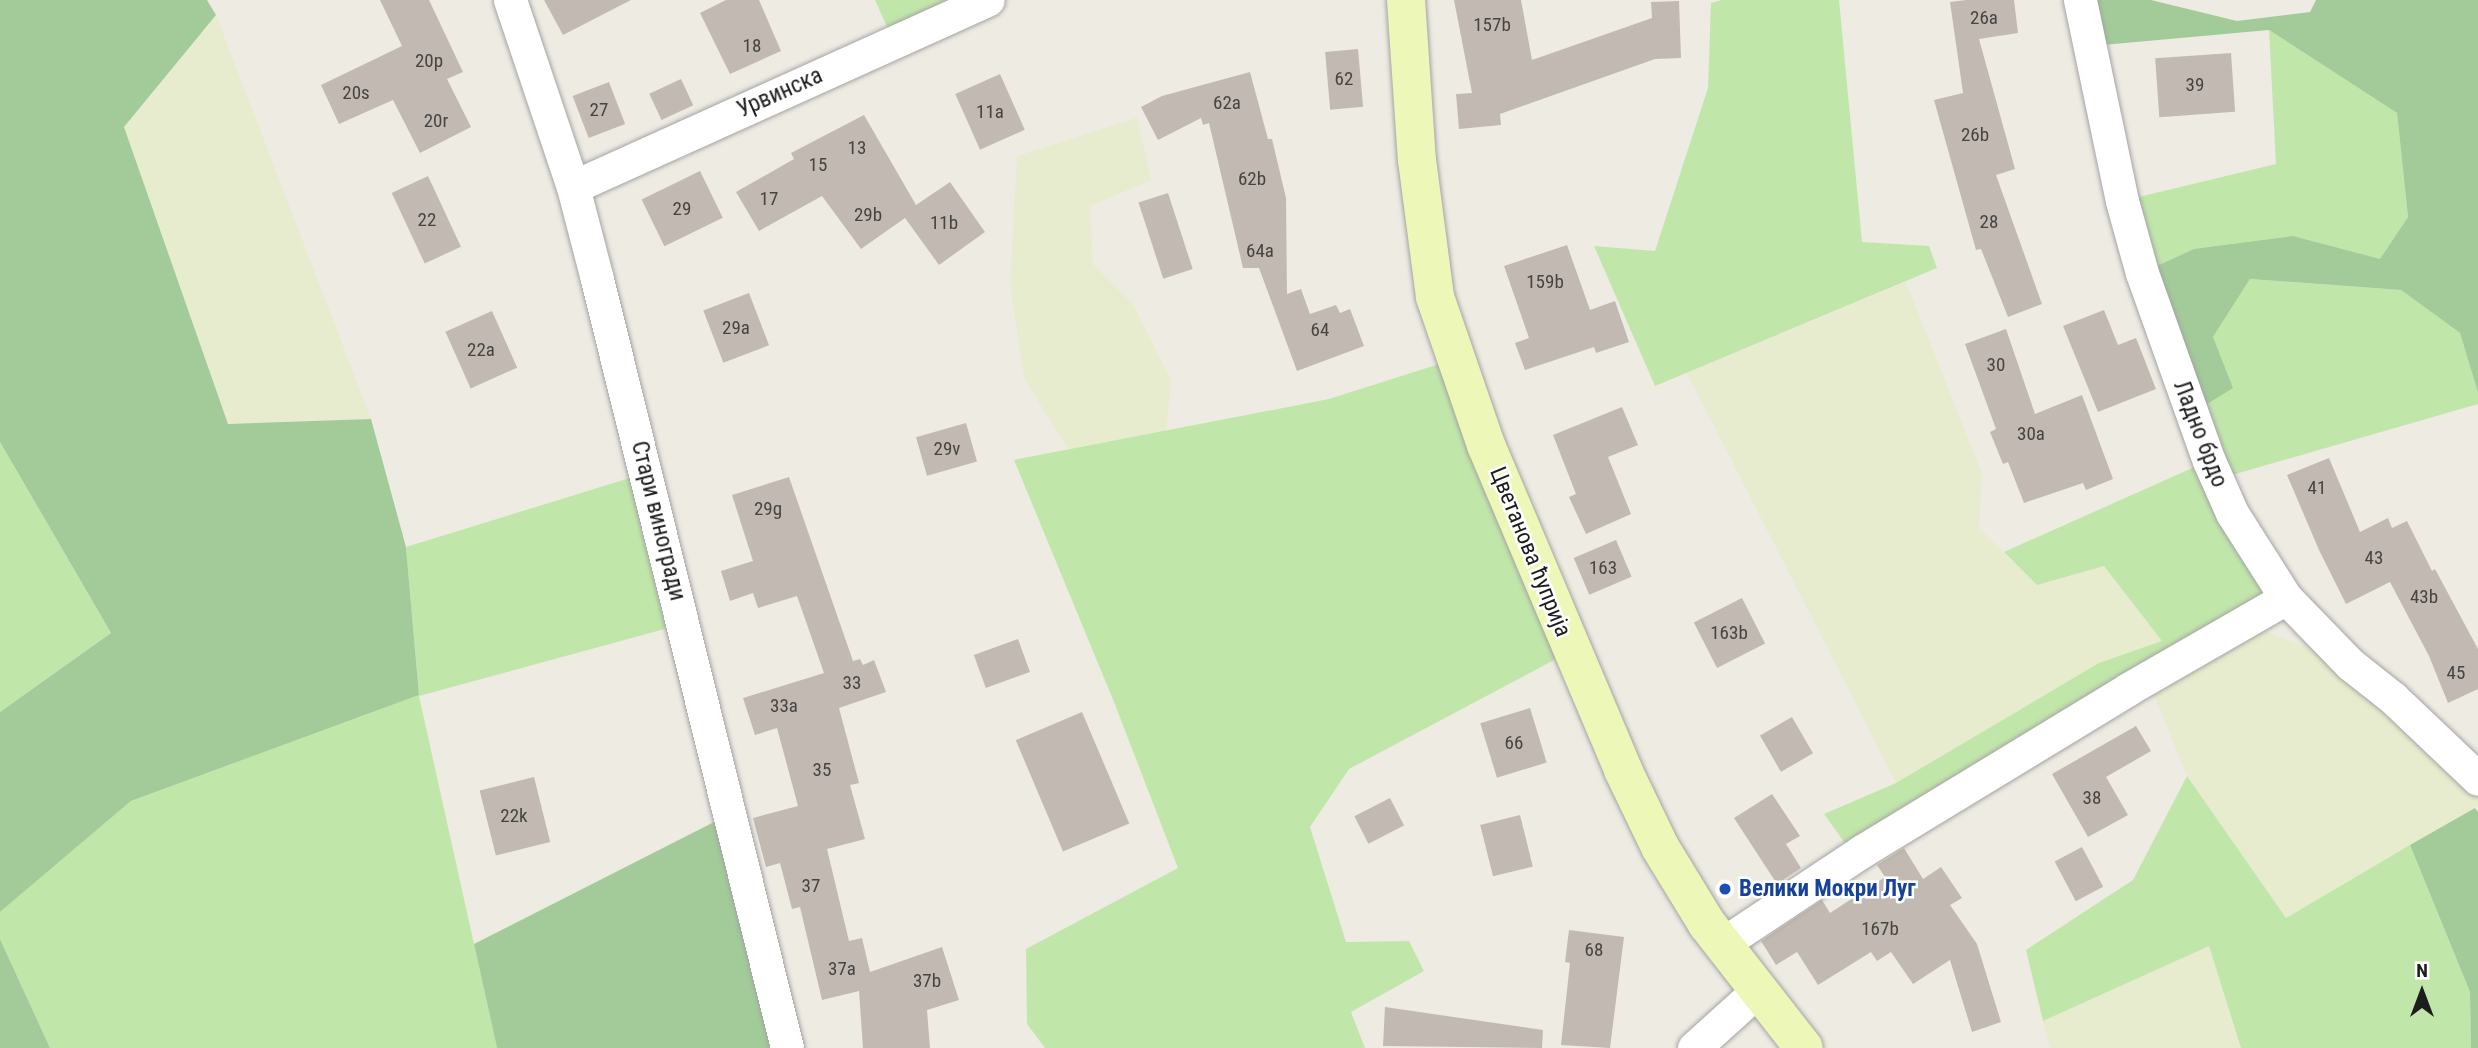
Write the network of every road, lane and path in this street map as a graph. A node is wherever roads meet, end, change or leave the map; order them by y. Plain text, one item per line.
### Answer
1 (510, 0) edge
2 (988, 0) edge
3 (1406, 0) edge
4 (2080, 0) edge
5 (573, 187) junction
6 (2286, 598) junction
7 (2478, 779) edge
8 (1722, 944) junction
9 (1757, 991) junction
10 (787, 1048) edge
11 (1694, 1048) edge
12 (1804, 1048) edge

1 - 5 street, Стари виногради
2 - 5 street, Урвинска
3 - 8 street, Цветанова ћуприја
4 - 6 street, Ладно брдо
5 - 10 street, Стари виногради
6 - 7 street, Ладно брдо
6 - 8 street
8 - 9 street, Цветанова ћуприја
9 - 11 street
9 - 12 street, Цветанова ћуприја

